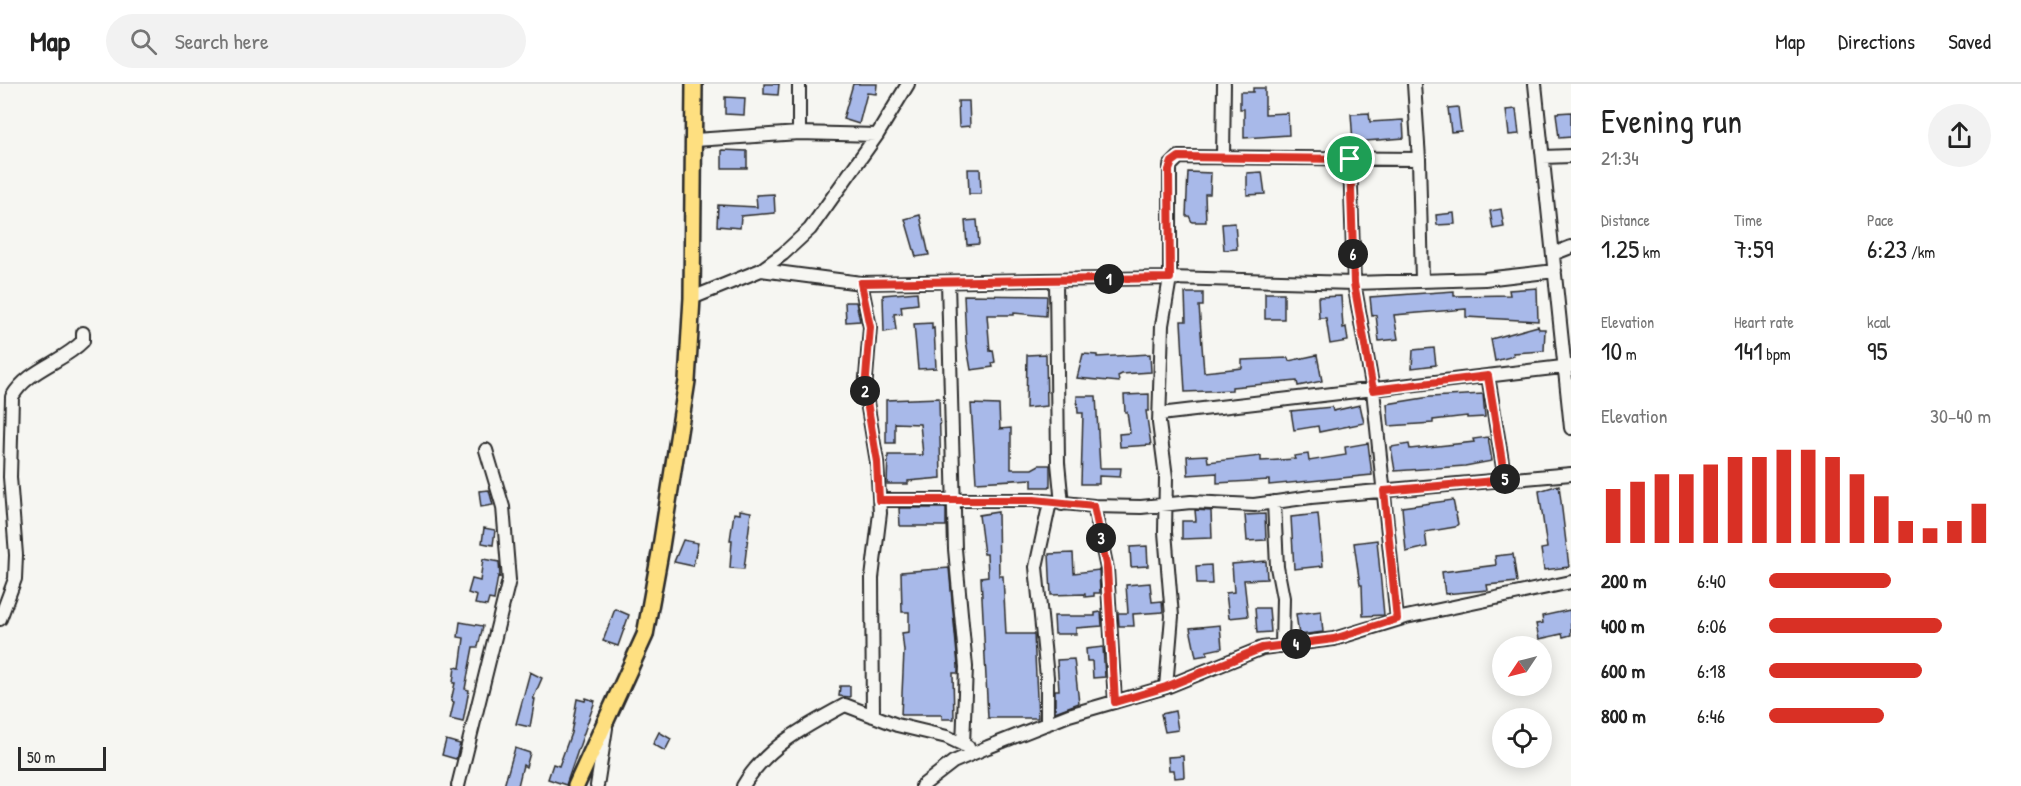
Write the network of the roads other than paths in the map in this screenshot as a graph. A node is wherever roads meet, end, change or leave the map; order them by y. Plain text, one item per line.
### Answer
1 (694, 84) edge
2 (799, 84) edge
3 (908, 84) edge
4 (1224, 84) edge
5 (1414, 84) edge
6 (1535, 84) edge
7 (799, 133) junction
8 (877, 135) junction
9 (695, 140) junction
10 (1571, 156) edge
11 (1543, 157) junction
12 (1223, 158) junction
13 (1350, 159) junction
14 (1419, 159) junction
15 (1571, 247) edge
16 (1553, 254) junction
17 (761, 270) junction
18 (1555, 271) junction
19 (1170, 278) junction
20 (1056, 280) junction
21 (1422, 280) junction
22 (948, 282) junction
23 (861, 283) junction
24 (1354, 283) junction
25 (692, 298) junction
26 (83, 333) dead end
27 (1568, 367) edge
28 (1488, 376) junction
29 (1373, 390) junction
30 (1160, 414) junction
31 (1571, 428) edge
32 (486, 450) dead end
33 (1571, 474) edge
34 (1505, 480) junction
35 (1384, 491) junction
36 (879, 500) junction
37 (955, 500) junction
38 (1274, 502) junction
39 (1056, 503) junction
40 (1165, 504) junction
41 (1094, 506) junction
42 (1571, 582) edge
43 (0, 619) edge
44 (1397, 619) junction
45 (1282, 646) junction
46 (1166, 687) junction
47 (1115, 702) junction
48 (608, 715) junction
49 (873, 716) junction
50 (1047, 724) junction
51 (963, 745) junction
52 (977, 752) junction
53 (458, 786) edge
54 (576, 786) edge
55 (597, 786) edge
56 (743, 786) edge
57 (922, 786) edge

1 - 9 main road
2 - 7 street
3 - 8 street
4 - 12 street
5 - 14 street
6 - 11 street
7 - 8 street
7 - 9 street
8 - 17 street
9 - 25 main road
10 - 11 street
11 - 16 street
12 - 13 street
12 - 19 street
13 - 14 street
13 - 24 street
14 - 21 street
15 - 16 street
16 - 18 street
17 - 23 street
17 - 25 street
18 - 21 street
18 - 27 street
19 - 20 street
19 - 24 street
19 - 30 street
20 - 22 street
20 - 39 street
21 - 24 street
22 - 23 street
22 - 37 street
23 - 36 street
24 - 29 street
25 - 48 main road
26 - 43 street
27 - 28 street
27 - 31 street
28 - 29 street
28 - 34 street
29 - 30 street
29 - 35 street
30 - 40 street
32 - 53 street
33 - 34 street
34 - 35 street
35 - 38 street
35 - 44 street
36 - 37 street
36 - 49 street
37 - 39 street
37 - 51 street
38 - 40 street
38 - 45 street
39 - 41 street
39 - 50 street
40 - 41 street
40 - 46 street
41 - 47 street
42 - 44 street
44 - 45 street
45 - 46 street
46 - 47 street
47 - 50 street
48 - 54 main road
48 - 55 street
49 - 51 street
49 - 56 street
50 - 52 street
51 - 52 street
52 - 57 street

